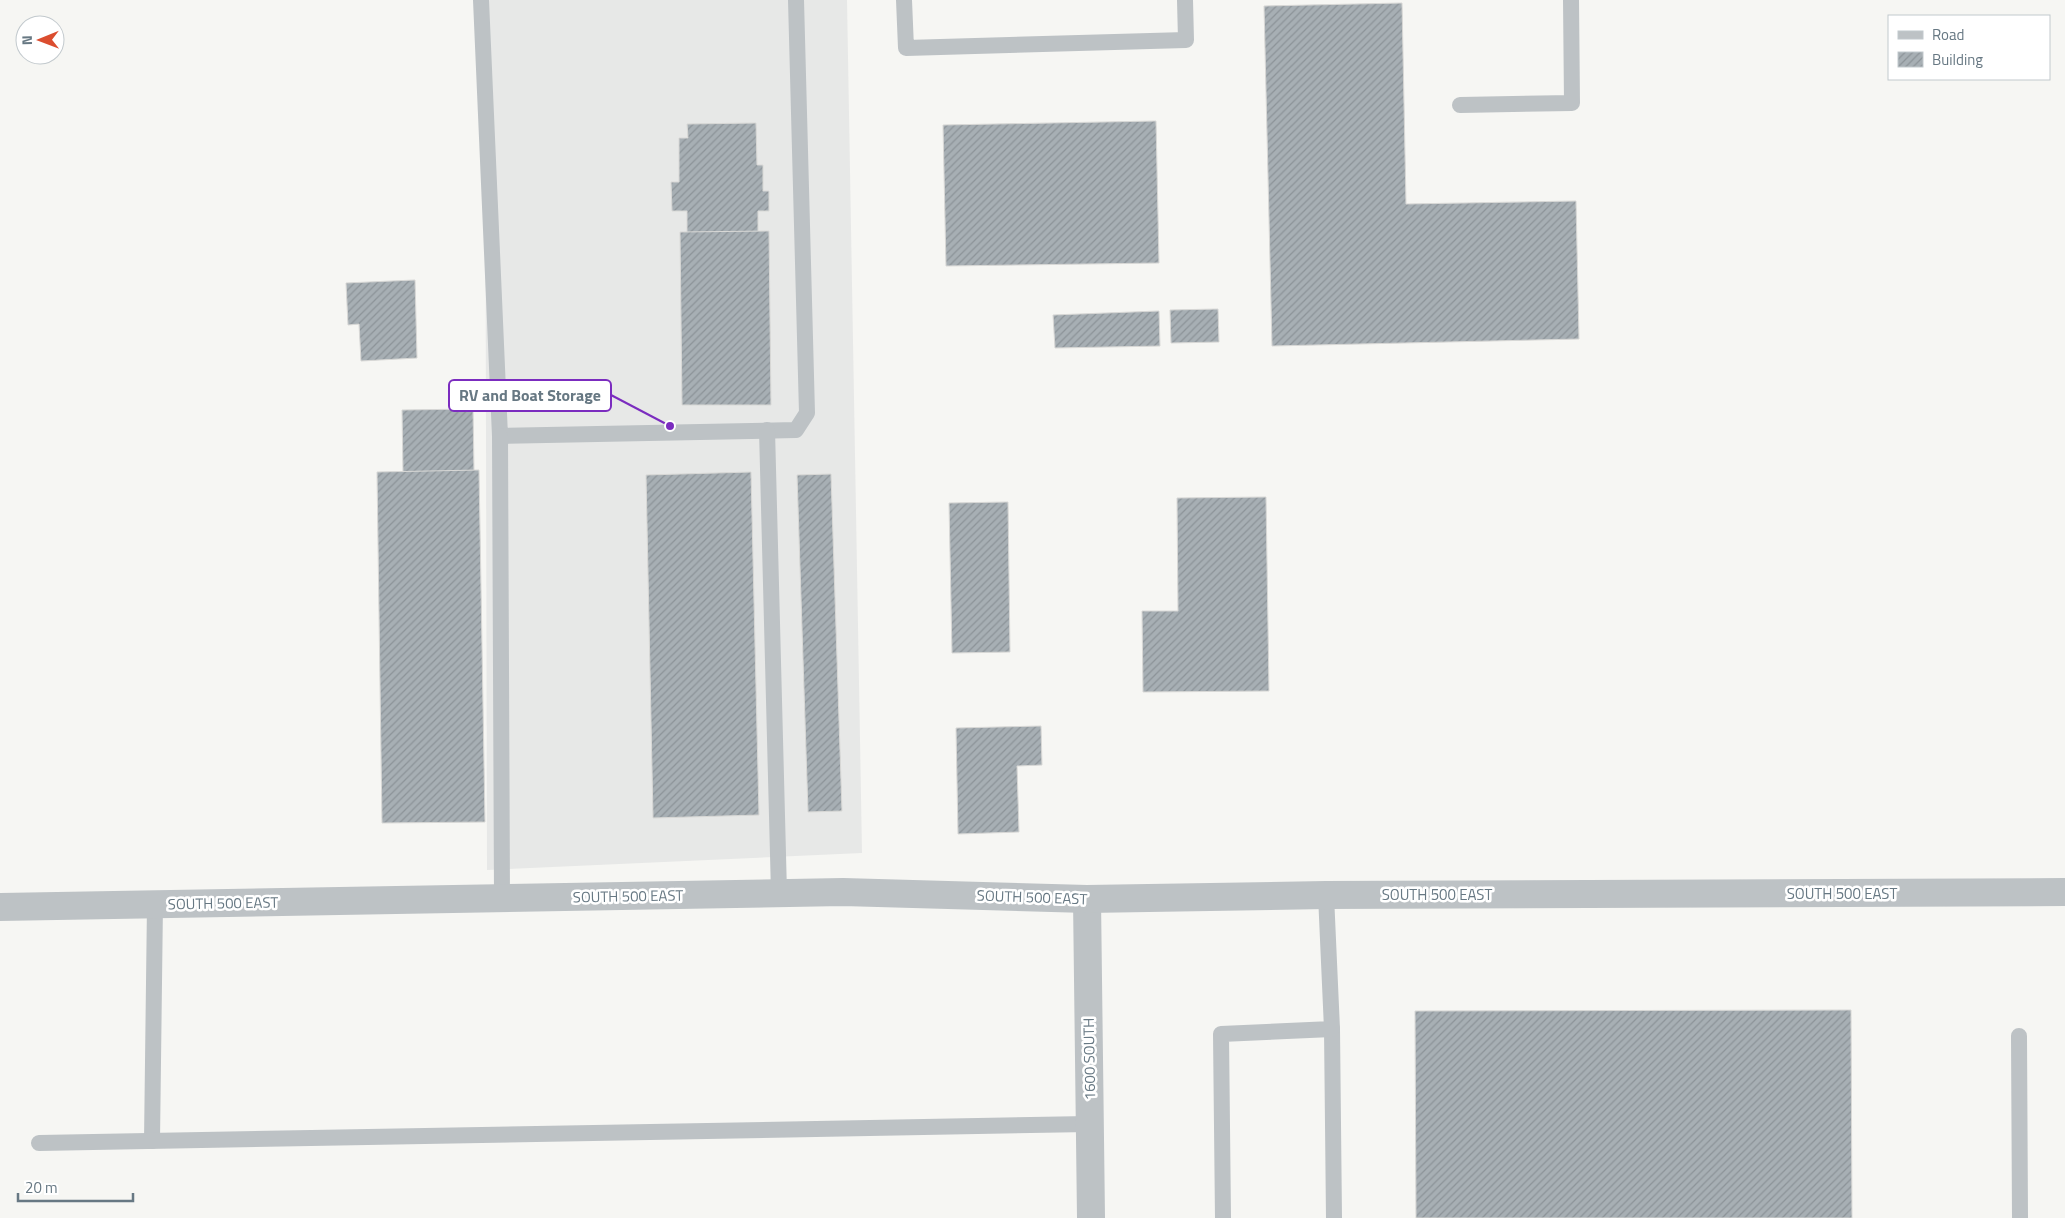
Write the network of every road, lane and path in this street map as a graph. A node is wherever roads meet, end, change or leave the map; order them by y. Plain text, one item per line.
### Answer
1 (481, 0) edge
2 (796, 0) edge
3 (904, 0) edge
4 (1185, 0) edge
5 (1571, 0) edge
6 (1460, 105) dead end
7 (767, 430) junction
8 (500, 436) junction
9 (2065, 892) edge
10 (779, 893) junction
11 (1326, 895) junction
12 (502, 899) junction
13 (1087, 899) junction
14 (155, 904) junction
15 (0, 907) edge
16 (1332, 1029) junction
17 (2018, 1036) dead end
18 (1089, 1124) junction
19 (152, 1141) junction
20 (39, 1143) dead end
21 (1090, 1218) edge
22 (1223, 1218) edge
23 (1334, 1218) edge
24 (2020, 1218) edge

1 - 8 lane
2 - 7 lane
3 - 4 lane
5 - 6 lane
7 - 8 lane
7 - 10 lane
8 - 12 lane
9 - 11 street, SOUTH 500 EAST
10 - 12 street, SOUTH 500 EAST
10 - 13 street, SOUTH 500 EAST
11 - 13 street, SOUTH 500 EAST
11 - 16 lane
12 - 14 street, SOUTH 500 EAST
13 - 18 street, 1600 SOUTH
14 - 15 street, SOUTH 500 EAST
14 - 19 lane
16 - 22 lane
16 - 23 lane
17 - 24 lane
18 - 19 lane
18 - 21 street, 1600 SOUTH
19 - 20 lane

